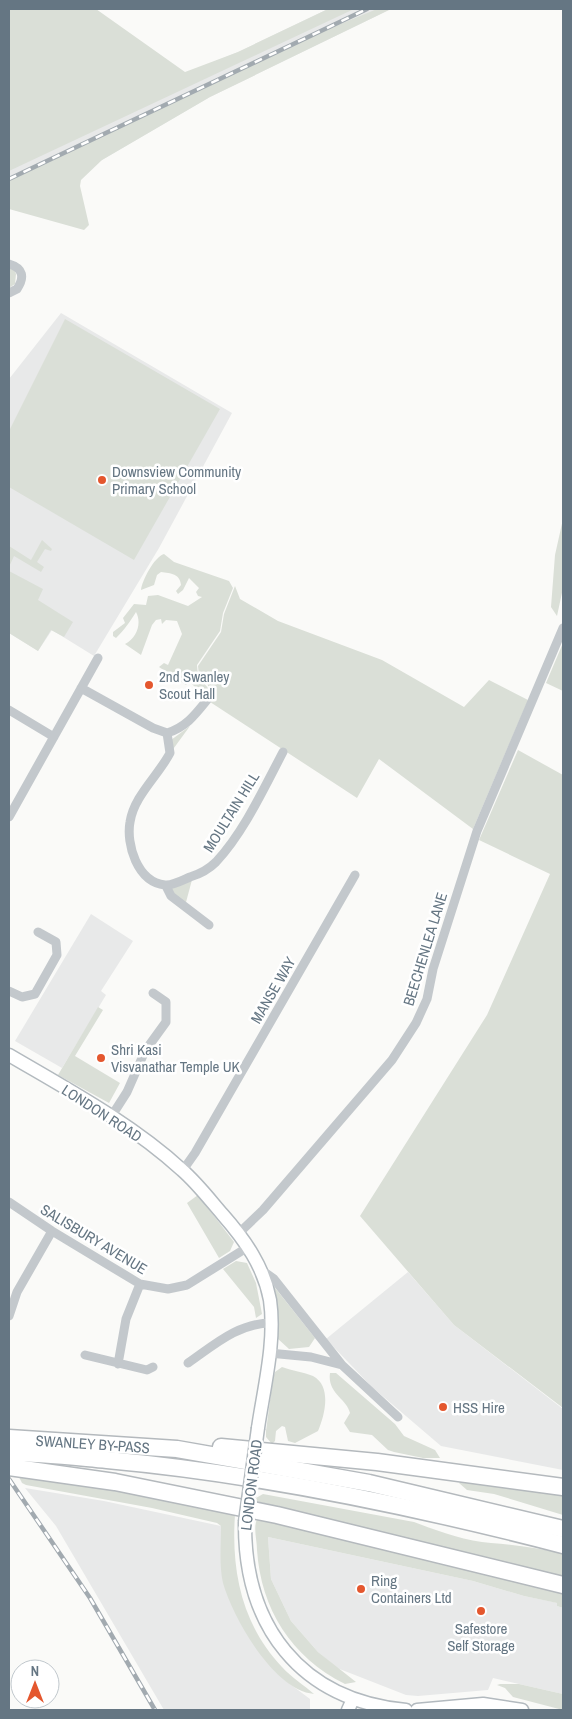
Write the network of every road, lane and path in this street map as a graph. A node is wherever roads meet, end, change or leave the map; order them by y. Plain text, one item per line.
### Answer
1 (9, 264) edge
2 (9, 292) edge
3 (563, 628) edge
4 (98, 658) dead end
5 (81, 688) junction
6 (207, 700) dead end
7 (9, 710) edge
8 (167, 732) junction
9 (54, 737) junction
10 (283, 752) dead end
11 (9, 817) edge
12 (355, 874) dead end
13 (166, 886) junction
14 (209, 925) dead end
15 (38, 932) dead end
16 (9, 991) edge
17 (153, 992) dead end
18 (9, 1055) edge
19 (111, 1117) junction
20 (182, 1170) junction
21 (9, 1202) edge
22 (52, 1231) junction
23 (239, 1233) junction
24 (248, 1247) junction
25 (262, 1273) junction
26 (140, 1284) junction
27 (9, 1316) edge
28 (271, 1323) junction
29 (269, 1353) junction
30 (85, 1355) dead end
31 (188, 1363) dead end
32 (118, 1364) junction
33 (342, 1365) junction
34 (153, 1367) dead end
35 (398, 1417) dead end
36 (9, 1438) edge
37 (177, 1449) junction
38 (9, 1453) edge
39 (9, 1467) edge
40 (563, 1487) edge
41 (563, 1529) edge
42 (563, 1545) edge
43 (563, 1585) edge
44 (351, 1705) edge
45 (406, 1710) edge
46 (418, 1710) edge
47 (422, 1710) edge
48 (522, 1710) edge

1 - 2 street
3 - 23 street, BEECHENLEA LANE
4 - 5 street
5 - 8 street
5 - 9 street
6 - 8 street
7 - 9 street
8 - 13 street
9 - 11 street
10 - 13 street, MOULTAIN HILL
12 - 20 street, MANSE WAY
13 - 14 street
15 - 16 street
17 - 19 street
18 - 19 main road, LONDON ROAD
19 - 20 main road, LONDON ROAD
20 - 23 main road, LONDON ROAD
21 - 22 street, SALISBURY AVENUE
22 - 26 street, SALISBURY AVENUE
22 - 27 street
23 - 24 main road, LONDON ROAD
24 - 25 main road, LONDON ROAD
24 - 26 street, SALISBURY AVENUE
25 - 28 main road, LONDON ROAD
25 - 33 street, LONDON ROAD
26 - 32 street
28 - 29 main road, LONDON ROAD
28 - 31 street
29 - 33 street, LONDON ROAD
29 - 44 main road, LONDON ROAD, bridge
30 - 32 street
32 - 34 street
33 - 35 street, LONDON ROAD
36 - 37 highway, SWANLEY BY-PASS
37 - 40 highway
37 - 41 highway
38 - 42 highway
39 - 43 highway
44 - 45 main road, LONDON ROAD
46 - 47 main road
47 - 48 main road

